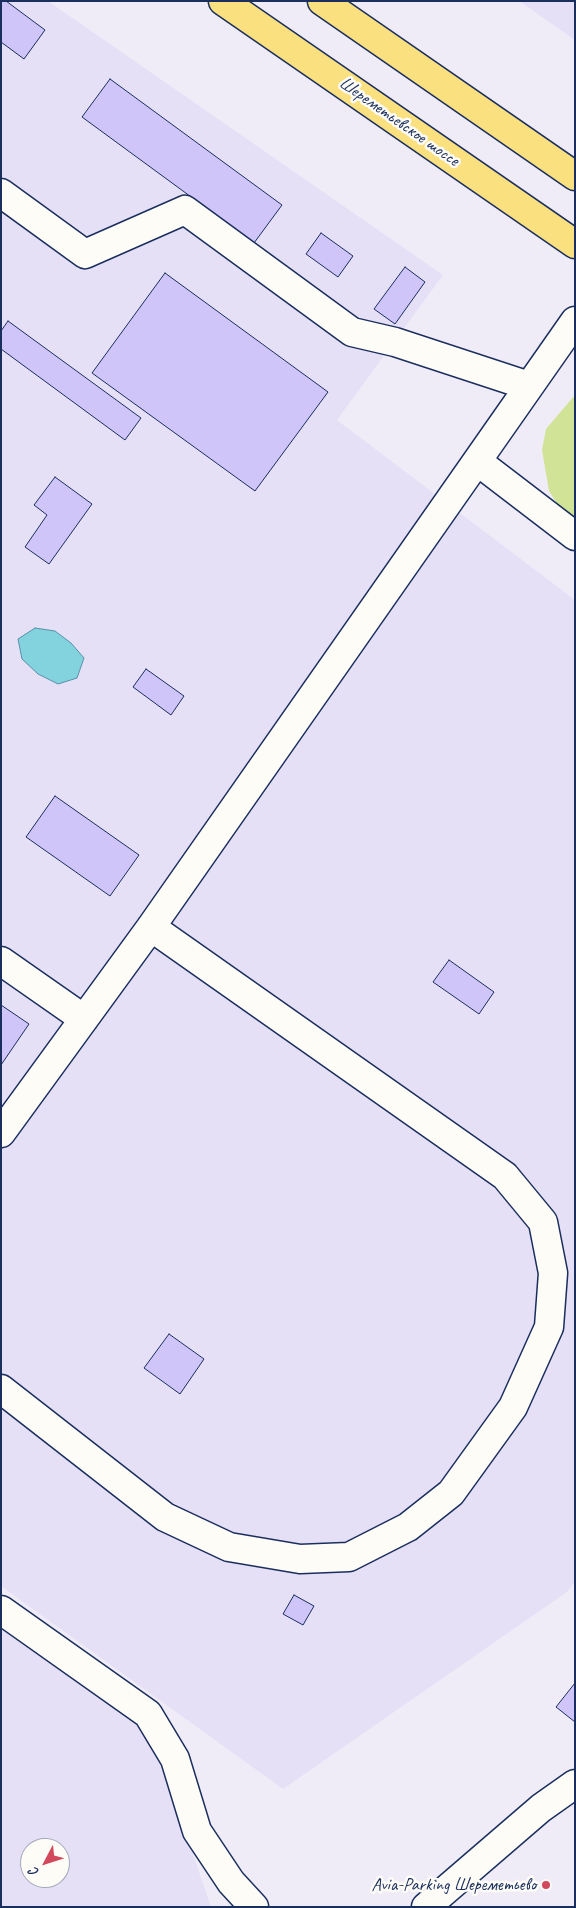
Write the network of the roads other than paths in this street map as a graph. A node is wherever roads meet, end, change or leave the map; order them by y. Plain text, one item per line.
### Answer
1 (223, 1) edge
2 (322, 1) edge
3 (575, 176) edge
4 (1, 193) edge
5 (575, 244) edge
6 (573, 326) edge
7 (529, 386) junction
8 (476, 461) junction
9 (575, 536) edge
10 (151, 927) junction
11 (1, 961) edge
12 (84, 1018) junction
13 (1, 1133) edge
14 (1, 1389) edge
15 (1, 1610) edge
16 (575, 1784) edge
17 (254, 1907) edge
18 (426, 1907) edge

1 - 5 main road, Шереметьевское шоссе
2 - 3 main road
4 - 7 street
6 - 7 street
7 - 8 street
8 - 9 street
8 - 10 street
10 - 12 street
10 - 14 street
11 - 12 street
12 - 13 street
15 - 17 street
16 - 18 street

